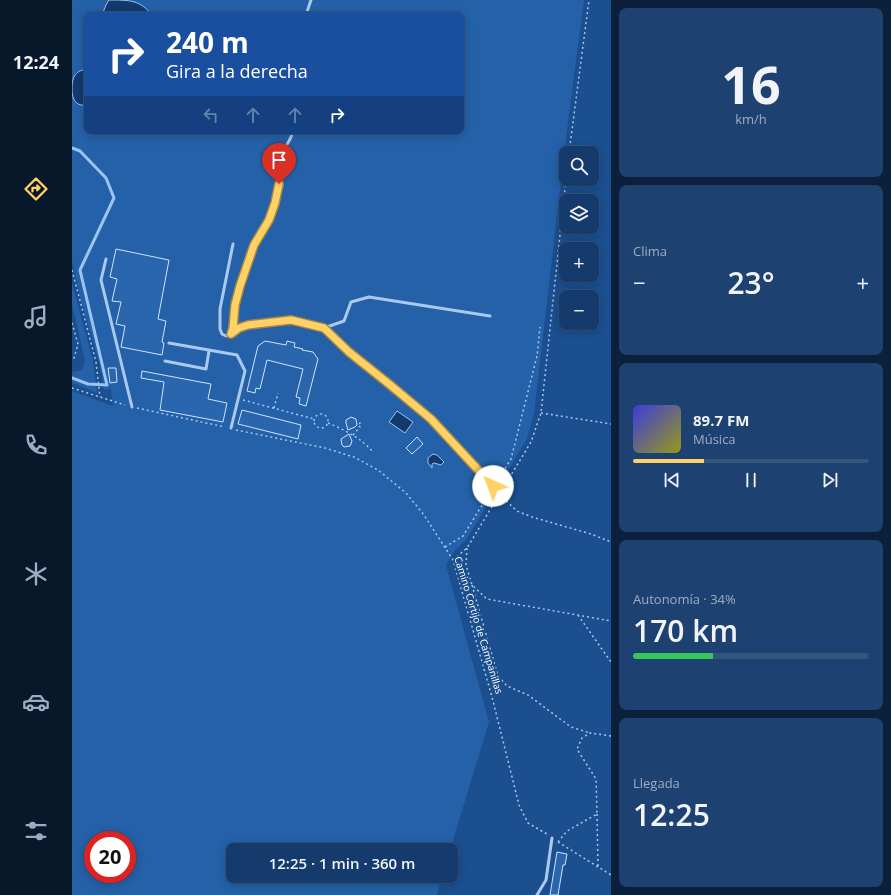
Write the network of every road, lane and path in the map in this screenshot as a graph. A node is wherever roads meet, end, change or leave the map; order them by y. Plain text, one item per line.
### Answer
1 (311, 0) edge
2 (589, 0) edge
3 (307, 12) edge
4 (292, 134) edge
5 (570, 146) edge
6 (565, 186) edge
7 (233, 244) dead end
8 (106, 259) dead end
9 (72, 270) edge
10 (490, 316) dead end
11 (72, 323) edge
12 (540, 327) dead end
13 (324, 328) junction
14 (231, 334) junction
15 (169, 343) dead end
16 (209, 351) junction
17 (72, 357) edge
18 (165, 361) dead end
19 (72, 388) edge
20 (278, 393) dead end
21 (100, 397) junction
22 (244, 400) dead end
23 (132, 407) junction
24 (274, 408) junction
25 (541, 413) junction
26 (314, 419) junction
27 (362, 421) dead end
28 (328, 423) junction
29 (611, 424) edge
30 (231, 428) junction
31 (352, 436) junction
32 (372, 451) dead end
33 (493, 486) junction
34 (499, 494) junction
35 (611, 542) edge
36 (445, 547) junction
37 (467, 548) junction
38 (453, 560) junction
39 (472, 586) junction
40 (578, 616) junction
41 (611, 621) edge
42 (611, 662) edge
43 (590, 733) junction
44 (611, 736) edge
45 (597, 814) junction
46 (552, 838) joint
47 (598, 867) junction
48 (611, 875) edge
49 (537, 895) edge

1 - 3 lane
2 - 5 path
4 - 14 lane
6 - 25 path
7 - 14 lane
8 - 23 lane
9 - 21 path
10 - 13 lane
11 - 17 path
12 - 33 path, Camino Cortijo de Campanillas
13 - 14 lane
13 - 33 lane
15 - 16 lane
16 - 18 lane
16 - 30 lane
19 - 21 path
20 - 24 path
21 - 23 path
22 - 24 path
23 - 30 path
24 - 26 path
25 - 29 path
25 - 34 path
26 - 28 path
26 - 28 path
27 - 31 path
28 - 31 path
30 - 36 path
31 - 32 path
33 - 36 path, Camino Cortijo de Campanillas
34 - 35 path
34 - 37 path
36 - 38 path, Camino Cortijo de Campanillas
37 - 38 path
37 - 39 path
38 - 46 path, Camino Cortijo de Campanillas
39 - 40 path
39 - 43 path
40 - 41 path
40 - 42 path
43 - 44 path
43 - 45 path
45 - 47 path
45 - 47 path
46 - 49 lane
47 - 48 path

